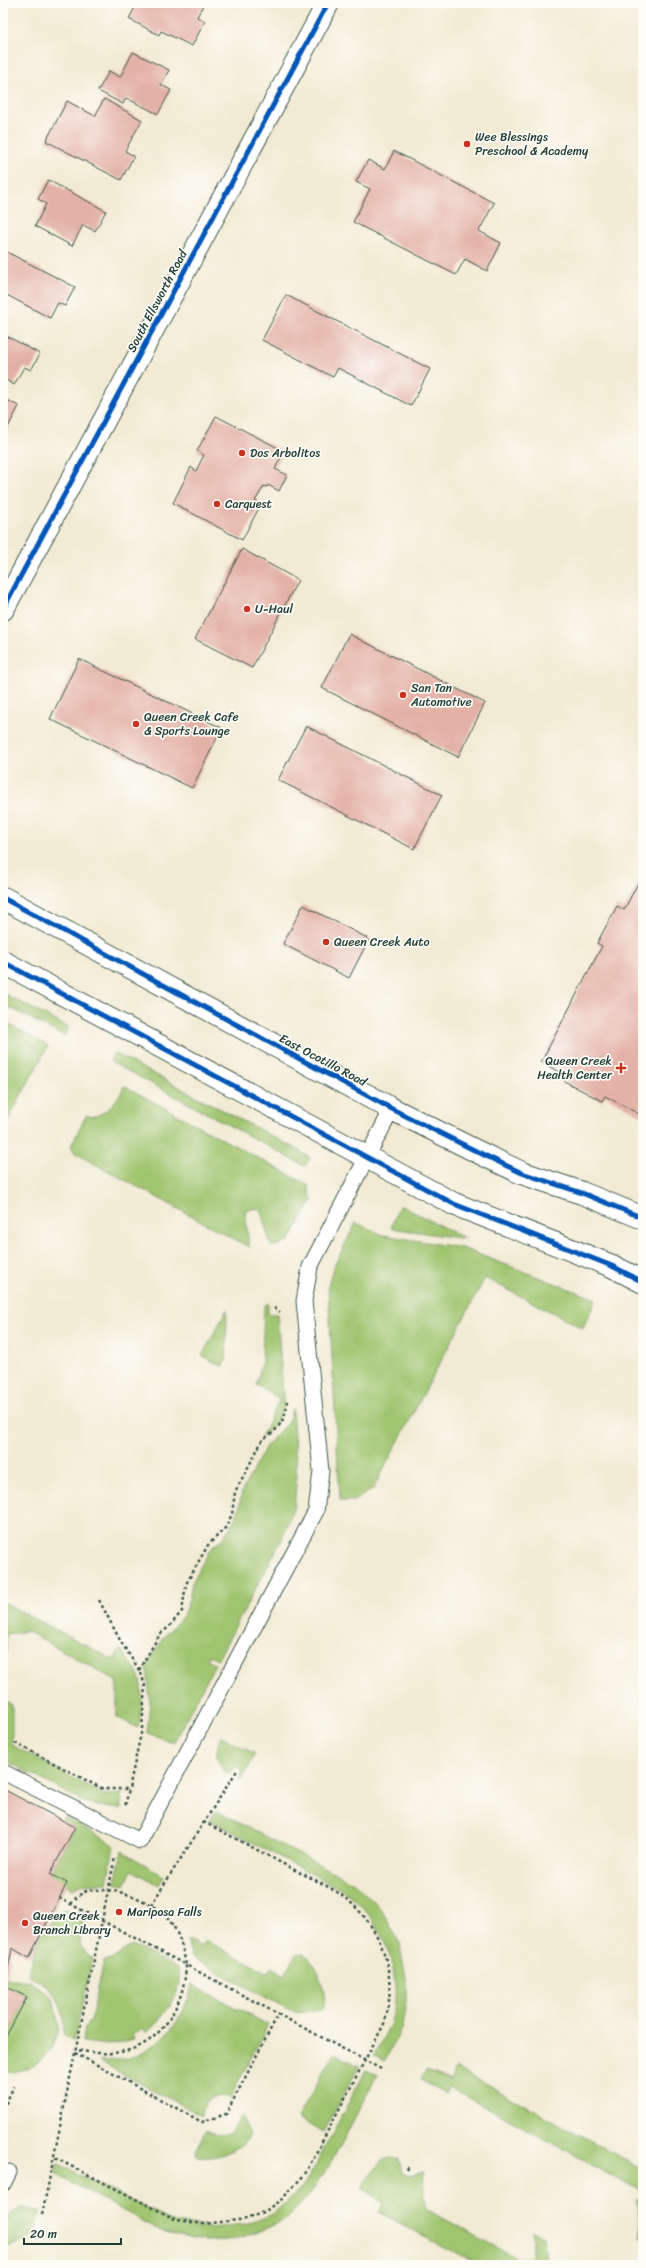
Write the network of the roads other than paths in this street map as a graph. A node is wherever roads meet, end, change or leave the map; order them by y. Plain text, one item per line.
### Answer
1 (328, 3) edge
2 (3, 609) edge
3 (3, 898) edge
4 (3, 962) edge
5 (392, 1108) junction
6 (367, 1157) junction
7 (643, 1218) edge
8 (643, 1282) edge
9 (3, 1772) edge

1 - 2 main road, South Ellsworth Road
3 - 5 main road, East Ocotillo Road
4 - 6 main road
5 - 6 lane
5 - 7 main road, East Ocotillo Road
6 - 8 main road
6 - 9 lane

